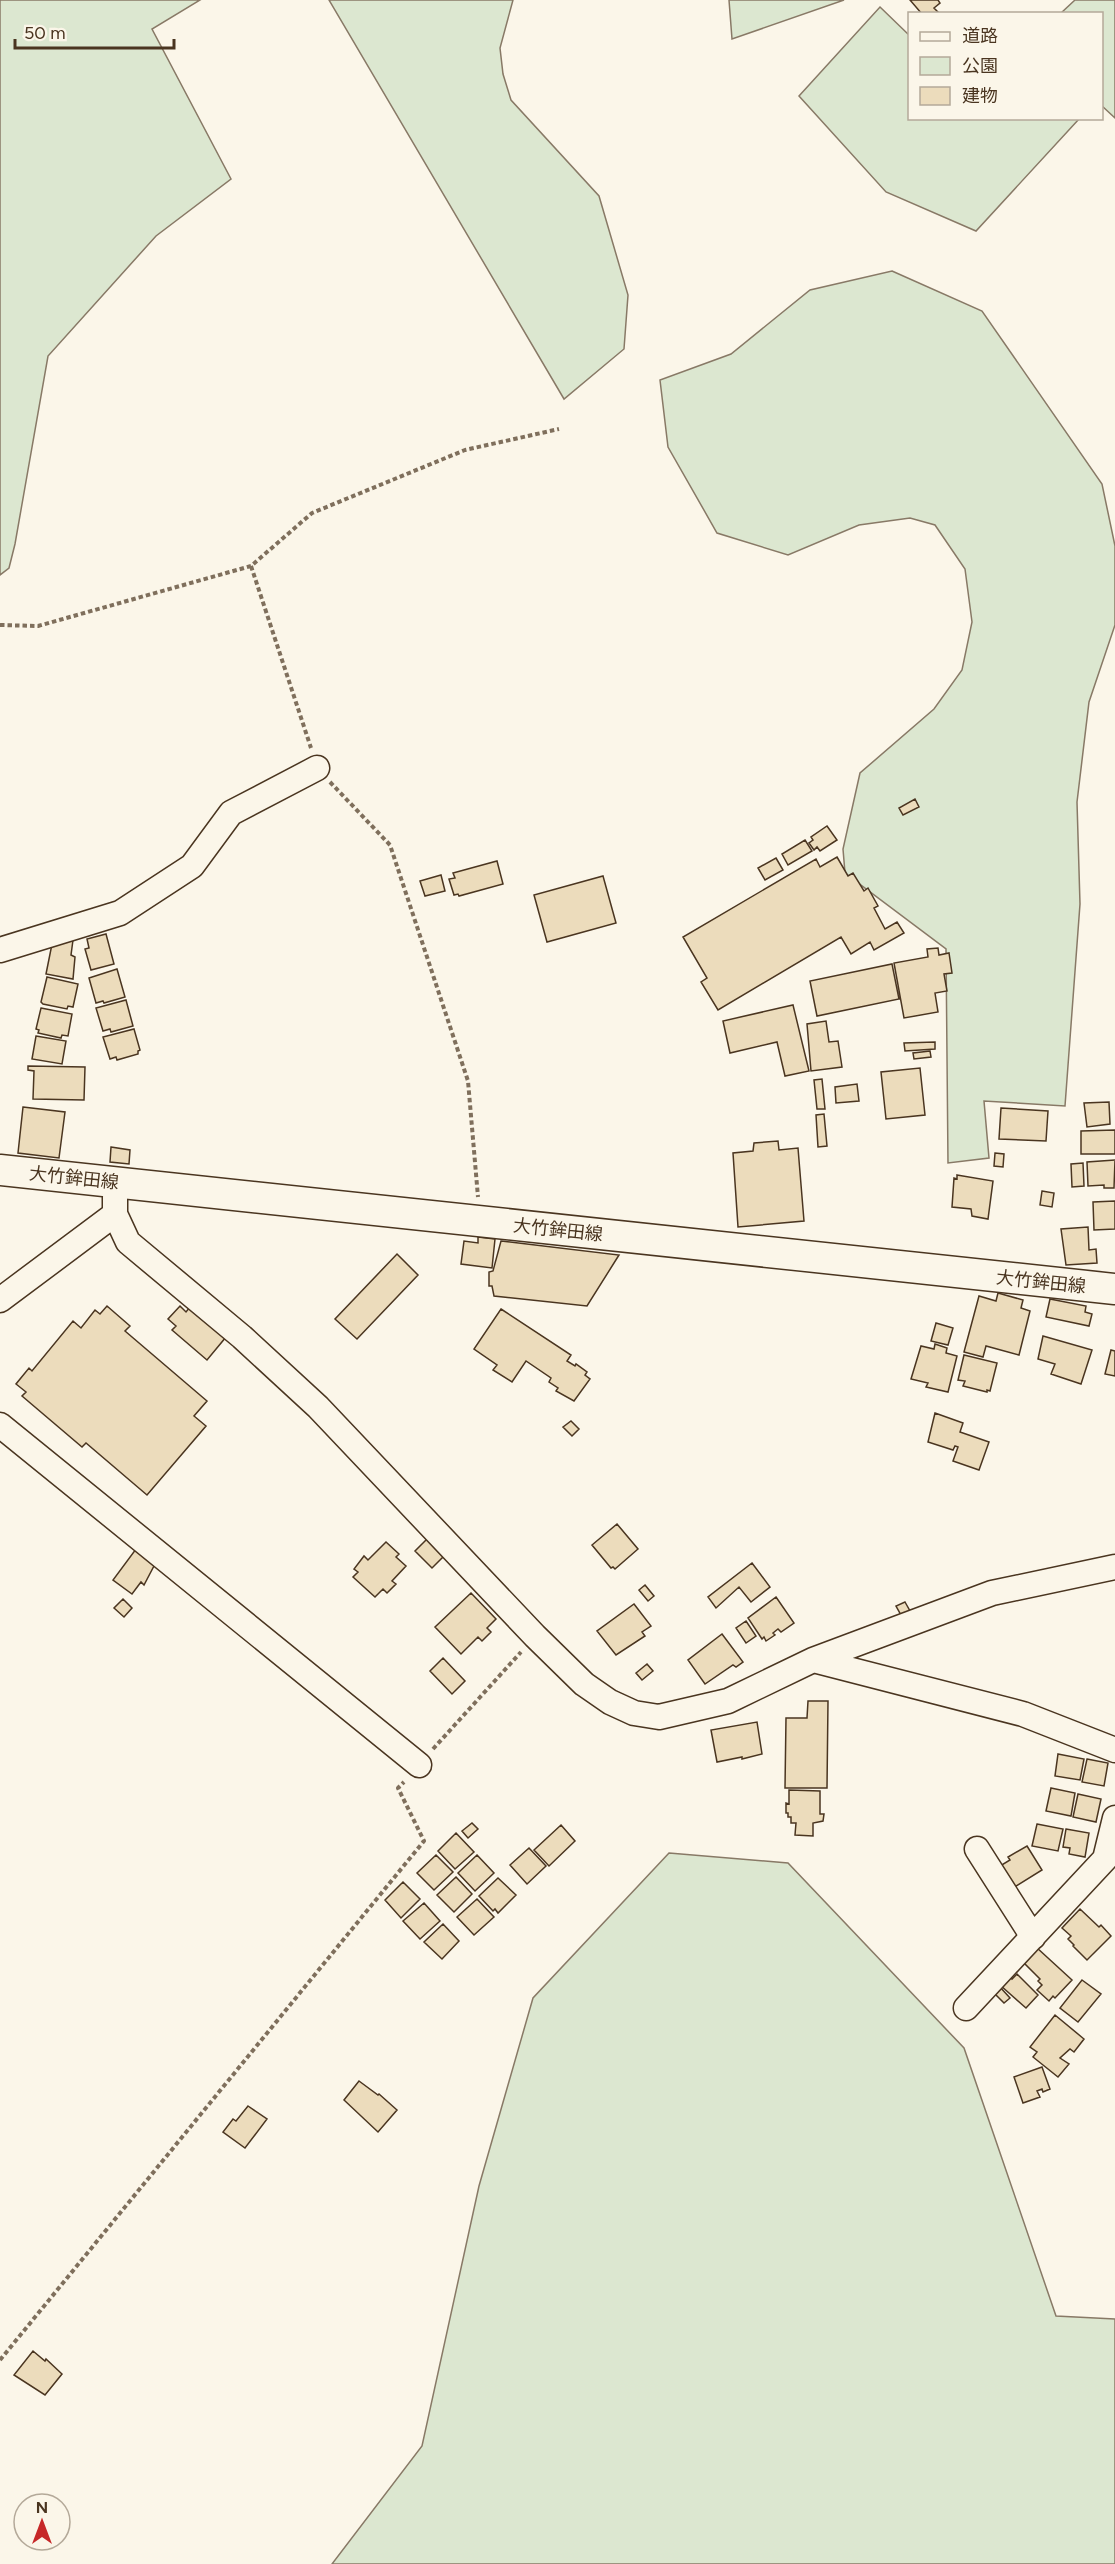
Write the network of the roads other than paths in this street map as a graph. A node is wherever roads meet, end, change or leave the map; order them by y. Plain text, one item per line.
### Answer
1 (317, 768) road end
2 (0, 950) edge
3 (0, 1170) edge
4 (116, 1182) junction
5 (115, 1214) junction
6 (1115, 1289) edge
7 (0, 1300) edge
8 (0, 1425) edge
9 (1115, 1567) edge
10 (813, 1660) junction
11 (1115, 1750) edge
12 (419, 1765) road end
13 (1115, 1818) edge
14 (977, 1849) dead end
15 (1033, 1937) junction
16 (966, 2008) dead end

1 - 2 street
3 - 4 main road, 大竹鉾田線
4 - 5 street
4 - 6 main road, 大竹鉾田線
5 - 7 street
5 - 10 street
8 - 12 street
9 - 10 street
10 - 11 street
13 - 15 street
14 - 15 street
15 - 16 street

